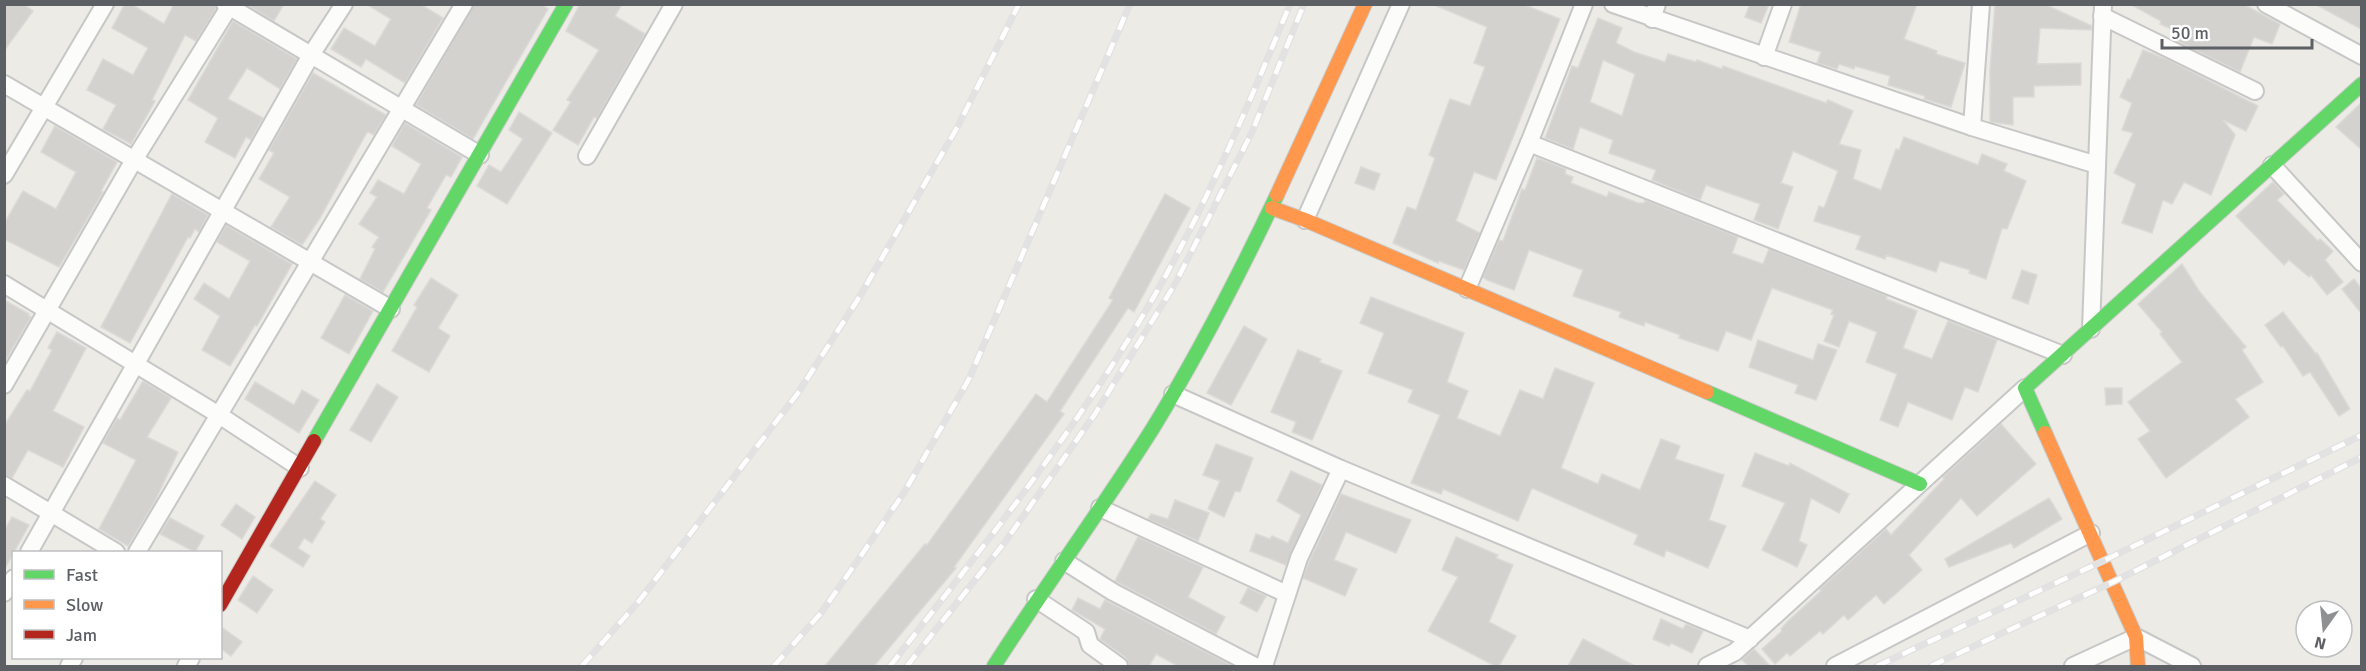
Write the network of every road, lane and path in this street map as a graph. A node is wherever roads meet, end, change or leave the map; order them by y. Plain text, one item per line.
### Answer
1 (105, 4) edge
2 (344, 4) edge
3 (464, 4) edge
4 (566, 4) edge
5 (674, 4) edge
6 (1365, 4) edge
7 (1401, 4) edge
8 (1584, 4) edge
9 (1613, 4) edge
10 (1783, 4) edge
11 (1981, 4) edge
12 (2266, 4) edge
13 (229, 6) edge
14 (2103, 10) edge
15 (1655, 12) edge
16 (311, 55) junction
17 (2361, 56) edge
18 (1764, 57) junction
19 (4, 84) edge
20 (2361, 84) edge
21 (2255, 91) dead end
22 (44, 108) junction
23 (400, 108) junction
24 (1972, 127) junction
25 (1529, 143) junction
26 (480, 154) junction
27 (587, 156) dead end
28 (134, 160) junction
29 (2097, 165) junction
30 (2272, 165) junction
31 (4, 176) edge
32 (1272, 208) junction
33 (222, 211) junction
34 (1305, 220) junction
35 (310, 262) junction
36 (2361, 263) edge
37 (4, 284) edge
38 (1467, 289) junction
39 (48, 309) junction
40 (391, 309) junction
41 (2091, 329) junction
42 (2063, 355) junction
43 (135, 364) junction
44 (4, 385) edge
45 (2025, 388) junction
46 (1173, 394) junction
47 (219, 415) junction
48 (300, 468) junction
49 (1341, 469) junction
50 (1920, 484) junction
51 (4, 485) edge
52 (1100, 508) junction
53 (52, 514) junction
54 (2091, 533) junction
55 (30, 551) edge
56 (114, 551) edge
57 (138, 551) edge
58 (1064, 561) junction
59 (1287, 594) junction
60 (1036, 599) junction
61 (222, 602) edge
62 (2136, 638) junction
63 (1750, 639) junction
64 (994, 666) edge
65 (1119, 666) edge
66 (1255, 666) edge
67 (1264, 666) edge
68 (1707, 666) edge
69 (1835, 666) edge
70 (2073, 666) edge
71 (2138, 666) edge
72 (2192, 666) edge

1 - 22 street
2 - 16 street
3 - 23 street
4 - 26 street
5 - 27 street
6 - 32 street
7 - 34 street
8 - 25 street
9 - 15 street
10 - 18 street
11 - 24 street
12 - 17 street
13 - 16 street
13 - 28 street
14 - 21 street
14 - 29 street
15 - 18 street
16 - 23 street
16 - 33 street
18 - 24 street
19 - 22 street
20 - 30 street
22 - 28 street
22 - 31 street
23 - 26 street
23 - 35 street
24 - 29 street
25 - 38 street
25 - 42 street
26 - 40 street
28 - 33 street
28 - 39 street
29 - 41 street
30 - 36 street
30 - 41 street
32 - 34 street
32 - 46 street
33 - 35 street
33 - 43 street
34 - 38 street
35 - 40 street
35 - 47 street
37 - 39 street
38 - 50 street
39 - 43 street
39 - 44 street
40 - 48 street
41 - 42 street
42 - 45 street
43 - 47 street
43 - 53 street
45 - 50 street
45 - 54 street
46 - 49 street
46 - 52 street
47 - 48 street
47 - 57 street
48 - 61 street
49 - 59 street
49 - 63 street
50 - 63 street
51 - 53 street
52 - 58 street
52 - 59 street
53 - 55 street
53 - 56 street
54 - 62 street
54 - 69 street
58 - 60 street
58 - 66 street
59 - 67 street
60 - 64 street
60 - 65 street
62 - 70 street
62 - 71 street
62 - 72 street
63 - 68 street

